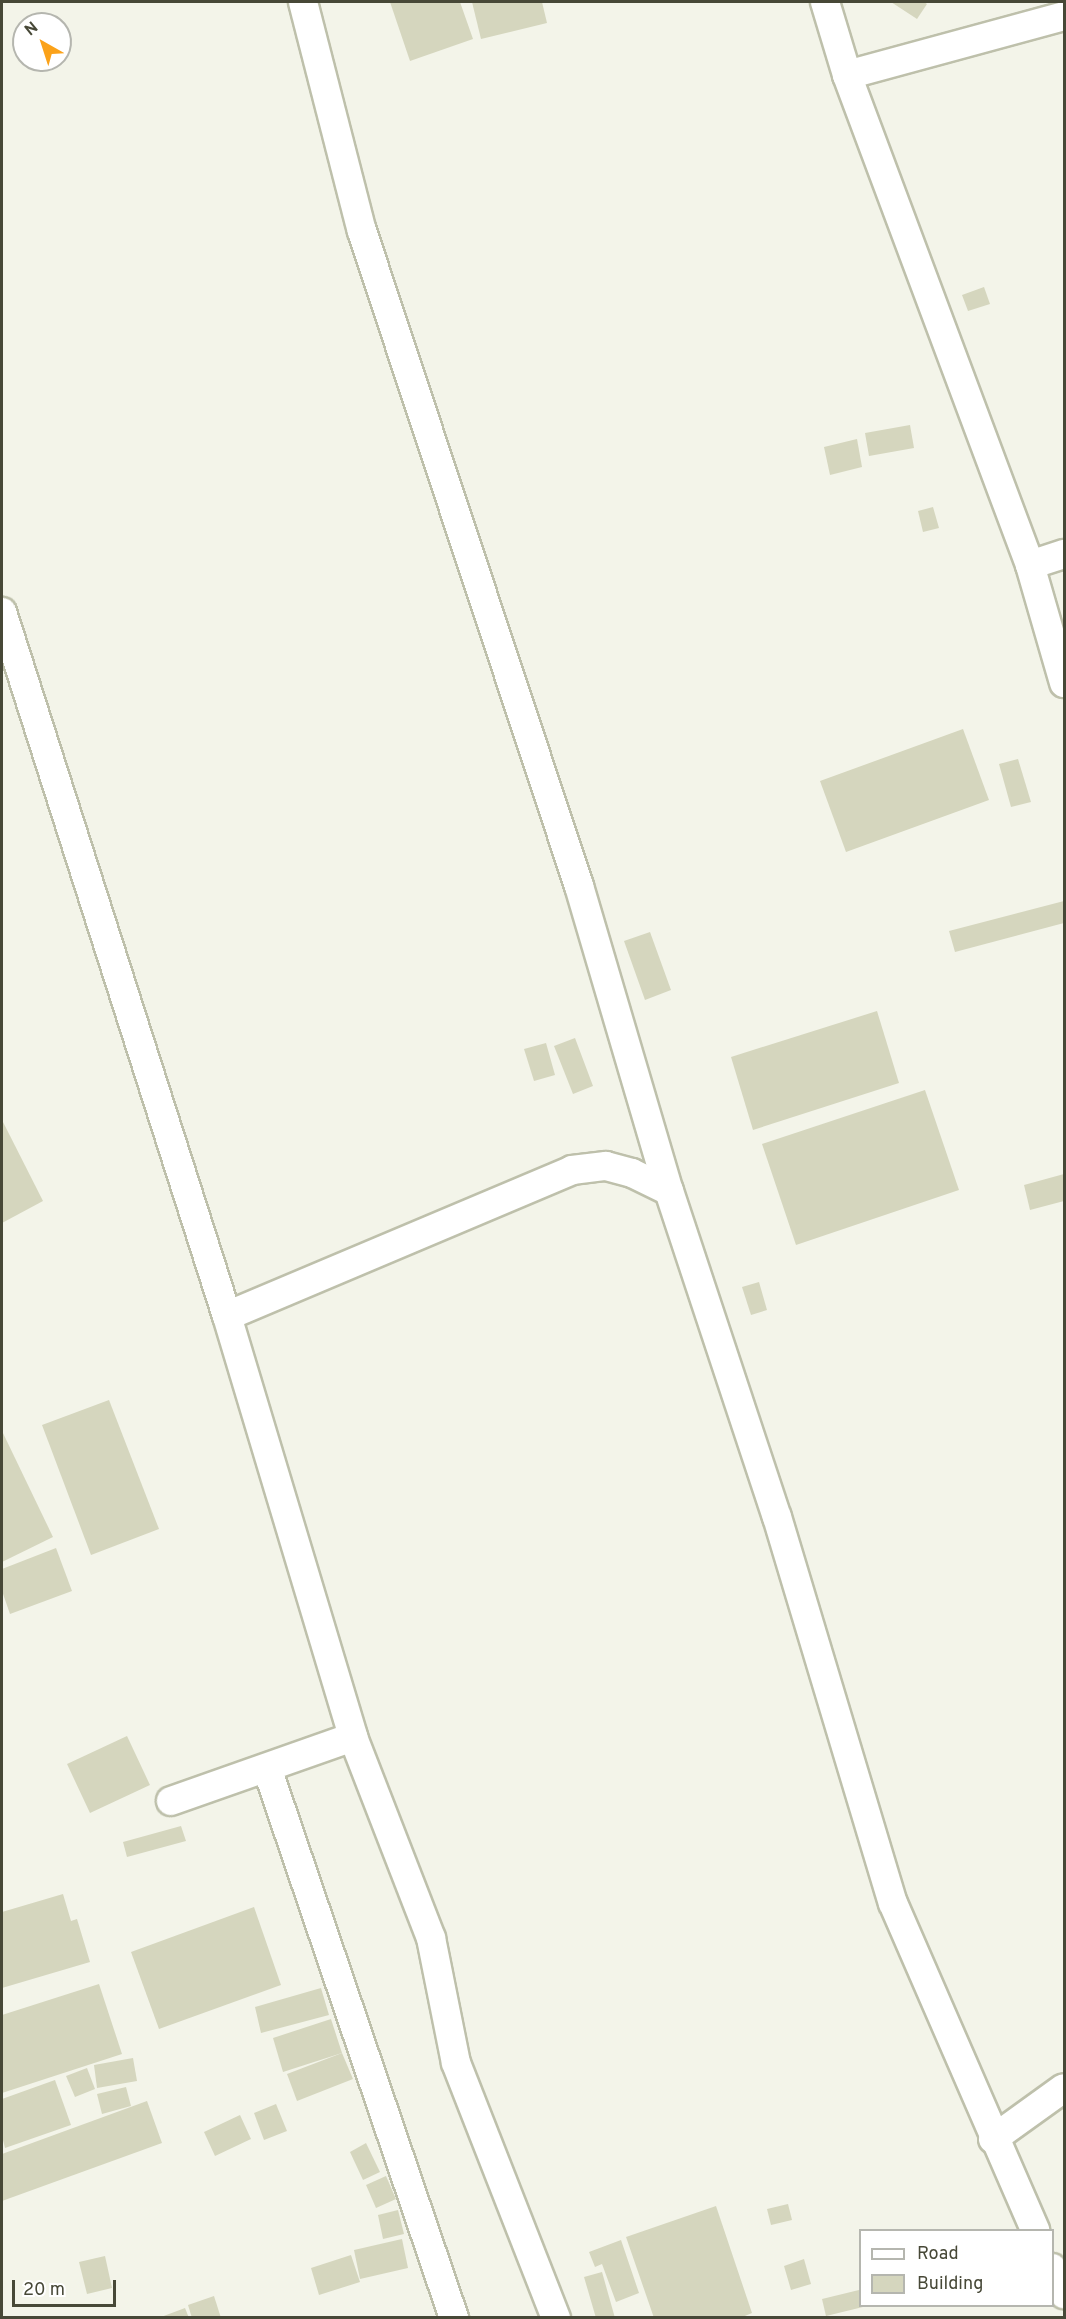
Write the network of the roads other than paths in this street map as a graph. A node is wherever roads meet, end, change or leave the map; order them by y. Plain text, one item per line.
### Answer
1 (303, 2) edge
2 (825, 2) edge
3 (1065, 16) edge
4 (847, 75) junction
5 (1065, 554) edge
6 (1030, 565) junction
7 (2, 612) edge
8 (1065, 683) edge
9 (669, 1191) junction
10 (227, 1316) junction
11 (353, 1737) junction
12 (267, 1768) junction
13 (171, 1802) dead end
14 (1065, 2088) edge
15 (993, 2139) junction
16 (1035, 2229) edge
17 (1054, 2270) edge
18 (1065, 2294) edge
19 (454, 2318) edge
20 (556, 2318) edge

1 - 9 street
2 - 4 street
3 - 4 street
4 - 6 street
5 - 6 street
6 - 8 street
7 - 10 street
9 - 10 street
9 - 15 street
10 - 11 street
11 - 12 street
11 - 20 street
12 - 13 street
12 - 19 street
14 - 15 street
15 - 16 street
17 - 18 street

